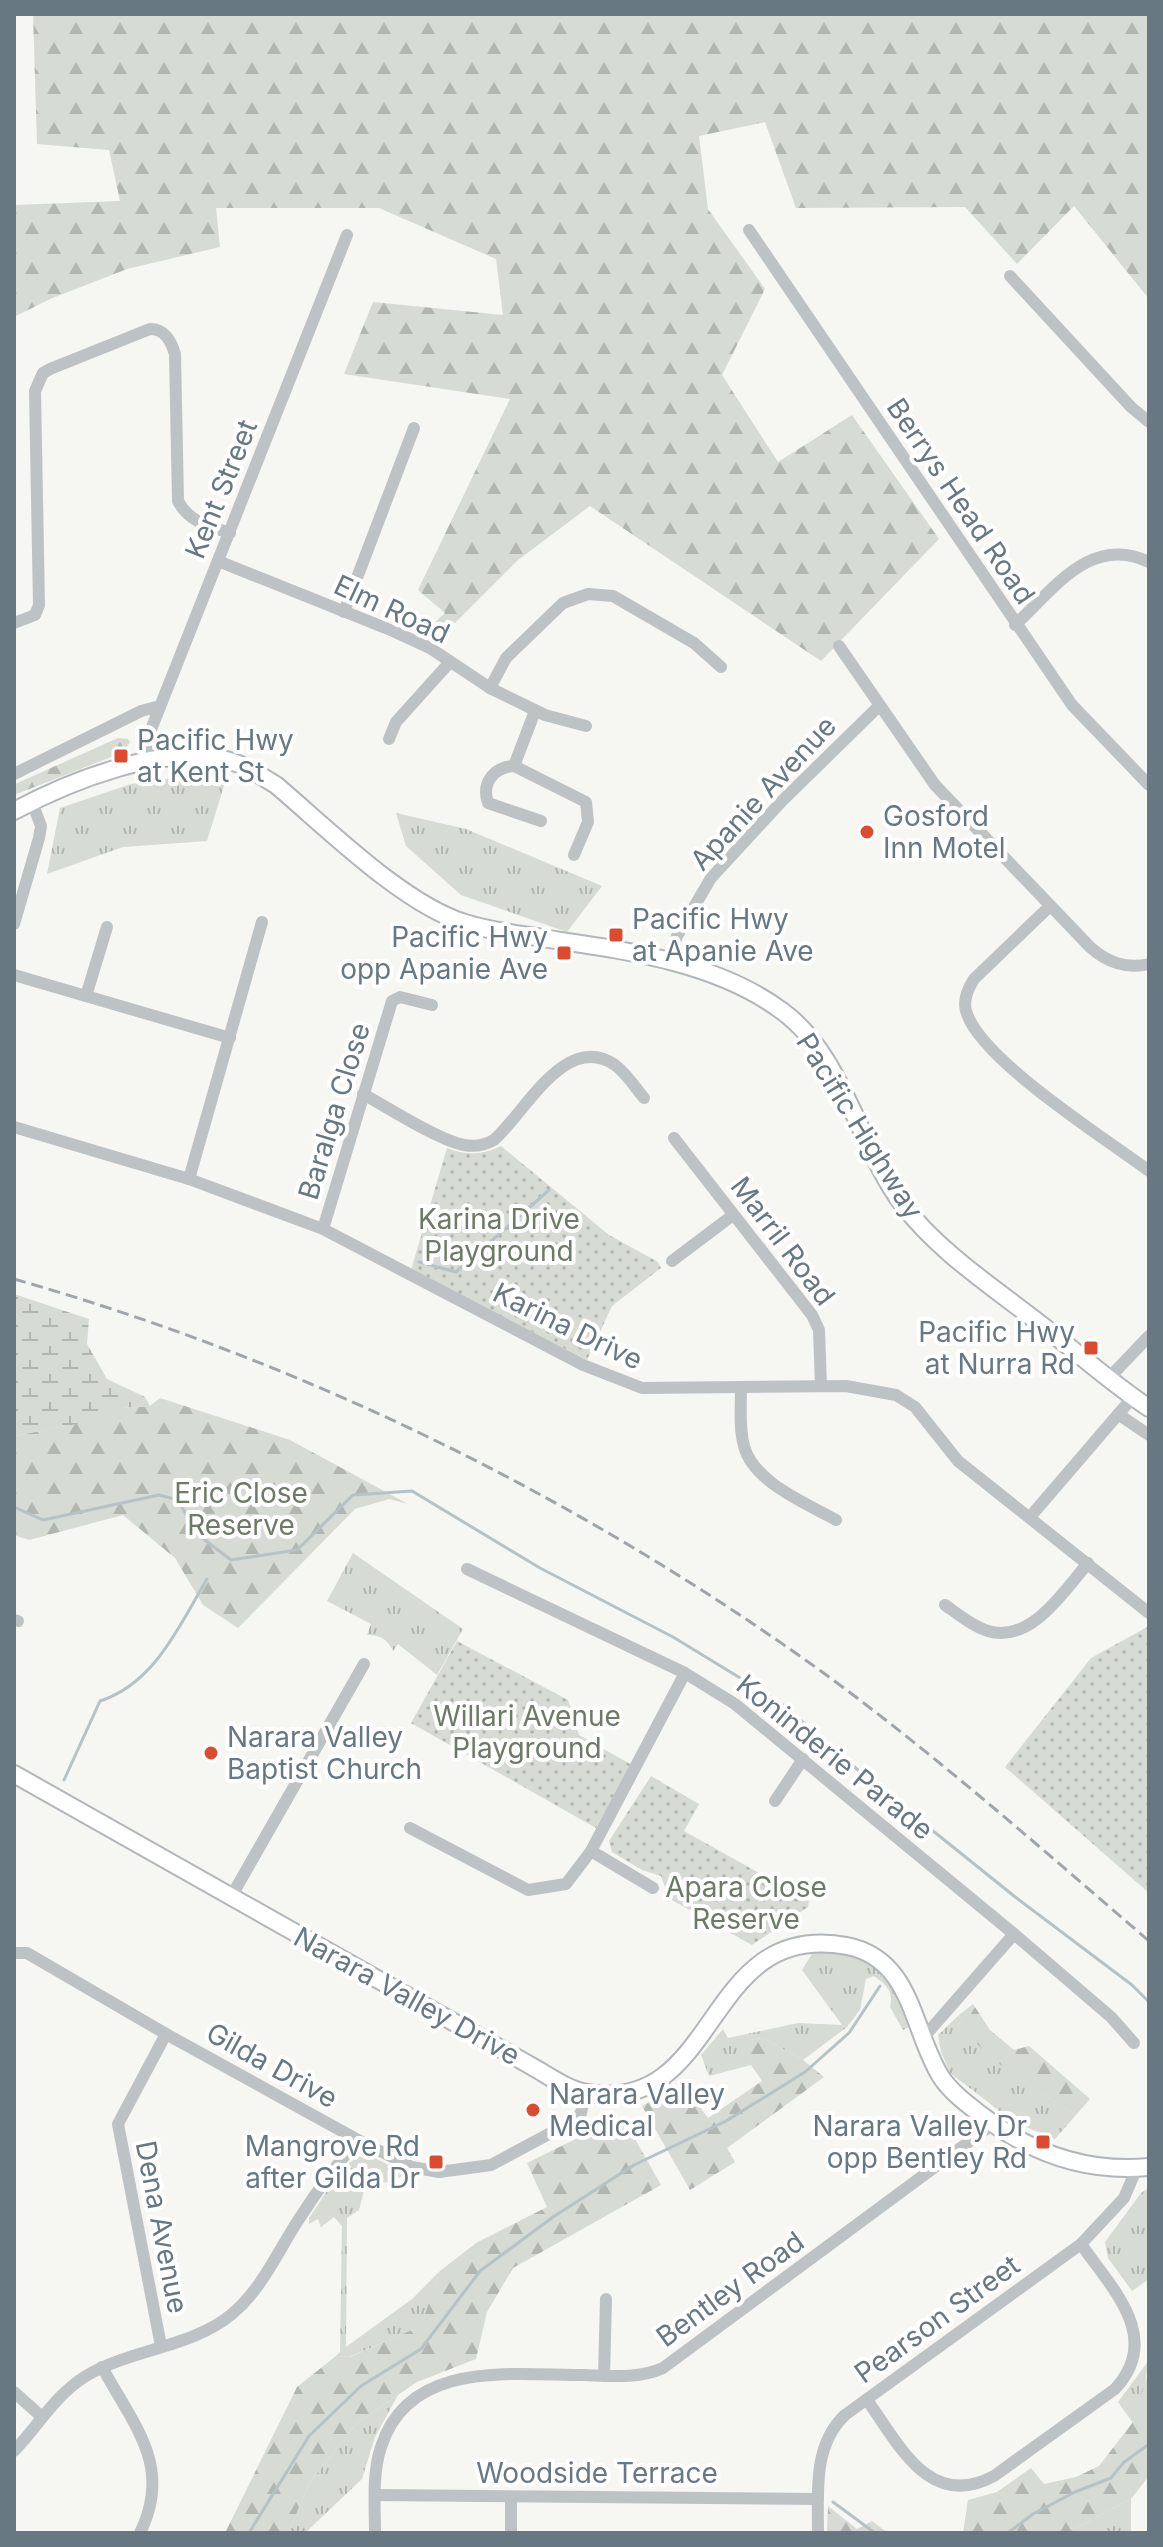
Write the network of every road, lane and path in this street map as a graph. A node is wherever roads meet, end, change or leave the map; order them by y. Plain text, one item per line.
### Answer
1 (749, 230) dead end
2 (347, 235) dead end
3 (1010, 276) dead end
4 (1149, 422) edge
5 (414, 428) dead end
6 (230, 533) junction
7 (218, 561) junction
8 (1149, 562) edge
9 (344, 612) junction
10 (14, 623) edge
11 (1015, 625) junction
12 (839, 646) dead end
13 (450, 662) junction
14 (721, 667) dead end
15 (490, 688) junction
16 (160, 706) junction
17 (879, 706) junction
18 (535, 711) junction
19 (586, 726) dead end
20 (389, 739) dead end
21 (147, 761) junction
22 (514, 766) junction
23 (14, 774) edge
24 (1149, 785) edge
25 (32, 802) junction
26 (14, 811) edge
27 (541, 821) dead end
28 (574, 855) dead end
29 (1050, 906) junction
30 (262, 922) dead end
31 (14, 924) edge
32 (107, 927) dead end
33 (668, 961) junction
34 (1149, 964) edge
35 (14, 975) edge
36 (86, 996) junction
37 (432, 1005) dead end
38 (230, 1038) junction
39 (363, 1094) junction
40 (644, 1098) dead end
41 (14, 1127) edge
42 (674, 1138) dead end
43 (1149, 1171) edge
44 (189, 1179) junction
45 (733, 1215) junction
46 (323, 1229) junction
47 (672, 1261) dead end
48 (1149, 1336) edge
49 (1109, 1378) junction
50 (821, 1386) junction
51 (741, 1389) junction
52 (1133, 1397) junction
53 (1149, 1408) edge
54 (1118, 1414) junction
55 (1149, 1435) edge
56 (1030, 1517) junction
57 (836, 1520) dead end
58 (1088, 1563) junction
59 (467, 1569) dead end
60 (945, 1605) dead end
61 (1149, 1613) edge
62 (364, 1664) dead end
63 (685, 1673) junction
64 (803, 1759) junction
65 (14, 1774) edge
66 (775, 1801) dead end
67 (410, 1828) dead end
68 (591, 1851) junction
69 (653, 1888) dead end
70 (231, 1897) junction
71 (1014, 1934) junction
72 (14, 1953) edge
73 (166, 2034) junction
74 (923, 2038) junction
75 (1134, 2043) dead end
76 (585, 2093) junction
77 (993, 2124) junction
78 (358, 2140) junction
79 (1141, 2167) edge
80 (1081, 2244) junction
81 (606, 2299) dead end
82 (161, 2346) junction
83 (102, 2367) junction
84 (604, 2376) junction
85 (14, 2392) edge
86 (867, 2400) junction
87 (42, 2417) junction
88 (14, 2451) edge
89 (375, 2495) junction
90 (511, 2497) junction
91 (818, 2499) junction
92 (140, 2533) edge
93 (375, 2533) edge
94 (511, 2533) edge
95 (818, 2533) edge

1 - 11 street, Berrys Head Road
2 - 6 street, Kent Street
3 - 4 street
5 - 9 street
6 - 7 street, Kent Street
6 - 10 street
7 - 9 street, Elm Road
7 - 16 street, Kent Street
8 - 11 street
9 - 13 street, Elm Road
11 - 24 street, Berrys Head Road
12 - 17 street
13 - 15 street, Elm Road
13 - 20 street
14 - 15 street
15 - 18 street, Elm Road
16 - 21 street, Kent Street
16 - 23 street
17 - 29 street
17 - 33 street, Apanie Avenue
18 - 19 street, Elm Road
18 - 22 street
21 - 25 main road, Pacific Highway
21 - 33 main road, Pacific Highway
22 - 27 street
22 - 28 street
25 - 26 main road, Pacific Highway
25 - 31 street
29 - 34 street
29 - 43 street
30 - 38 street
32 - 36 street
33 - 49 main road, Pacific Highway
35 - 36 street
36 - 38 street
37 - 39 street, Baralga Close
38 - 44 street
39 - 40 street
39 - 46 street, Baralga Close
41 - 44 street, Karina Drive
42 - 45 street, Marril Road
44 - 46 street, Karina Drive
45 - 47 street
45 - 50 street, Marril Road
46 - 51 street, Karina Drive
48 - 49 street
49 - 52 main road, Pacific Highway
50 - 51 street, Karina Drive
50 - 56 street, Karina Drive
51 - 57 street
52 - 53 main road, Pacific Highway
52 - 54 street
54 - 55 street
54 - 56 street
56 - 58 street, Karina Drive
58 - 60 street
58 - 61 street, Karina Drive
59 - 63 street, Koninderie Parade
62 - 70 street
63 - 64 street, Koninderie Parade
63 - 68 street
64 - 66 street
64 - 71 street, Koninderie Parade
65 - 70 main road, Narara Valley Drive
67 - 68 street
68 - 69 street
70 - 76 main road, Narara Valley Drive
71 - 74 street
71 - 75 street, Koninderie Parade
72 - 73 street, Gilda Drive
73 - 78 street, Gilda Drive
73 - 82 street, Dena Avenue
74 - 76 main road, Narara Valley Drive
74 - 77 main road, Narara Valley Drive
76 - 78 street, Gilda Drive
77 - 79 main road, Narara Valley Drive
77 - 84 street, Bentley Road
78 - 82 street
79 - 80 street, Pearson Street
80 - 86 street, Pearson Street
80 - 86 street
81 - 84 street
82 - 83 street
83 - 87 street
83 - 92 street
84 - 89 street, Bentley Road
85 - 87 street
86 - 91 street, Pearson Street
87 - 88 street
89 - 90 street, Woodside Terrace
89 - 93 street, Bentley Road
90 - 91 street, Woodside Terrace
90 - 94 street
91 - 95 street, Pearson Street

